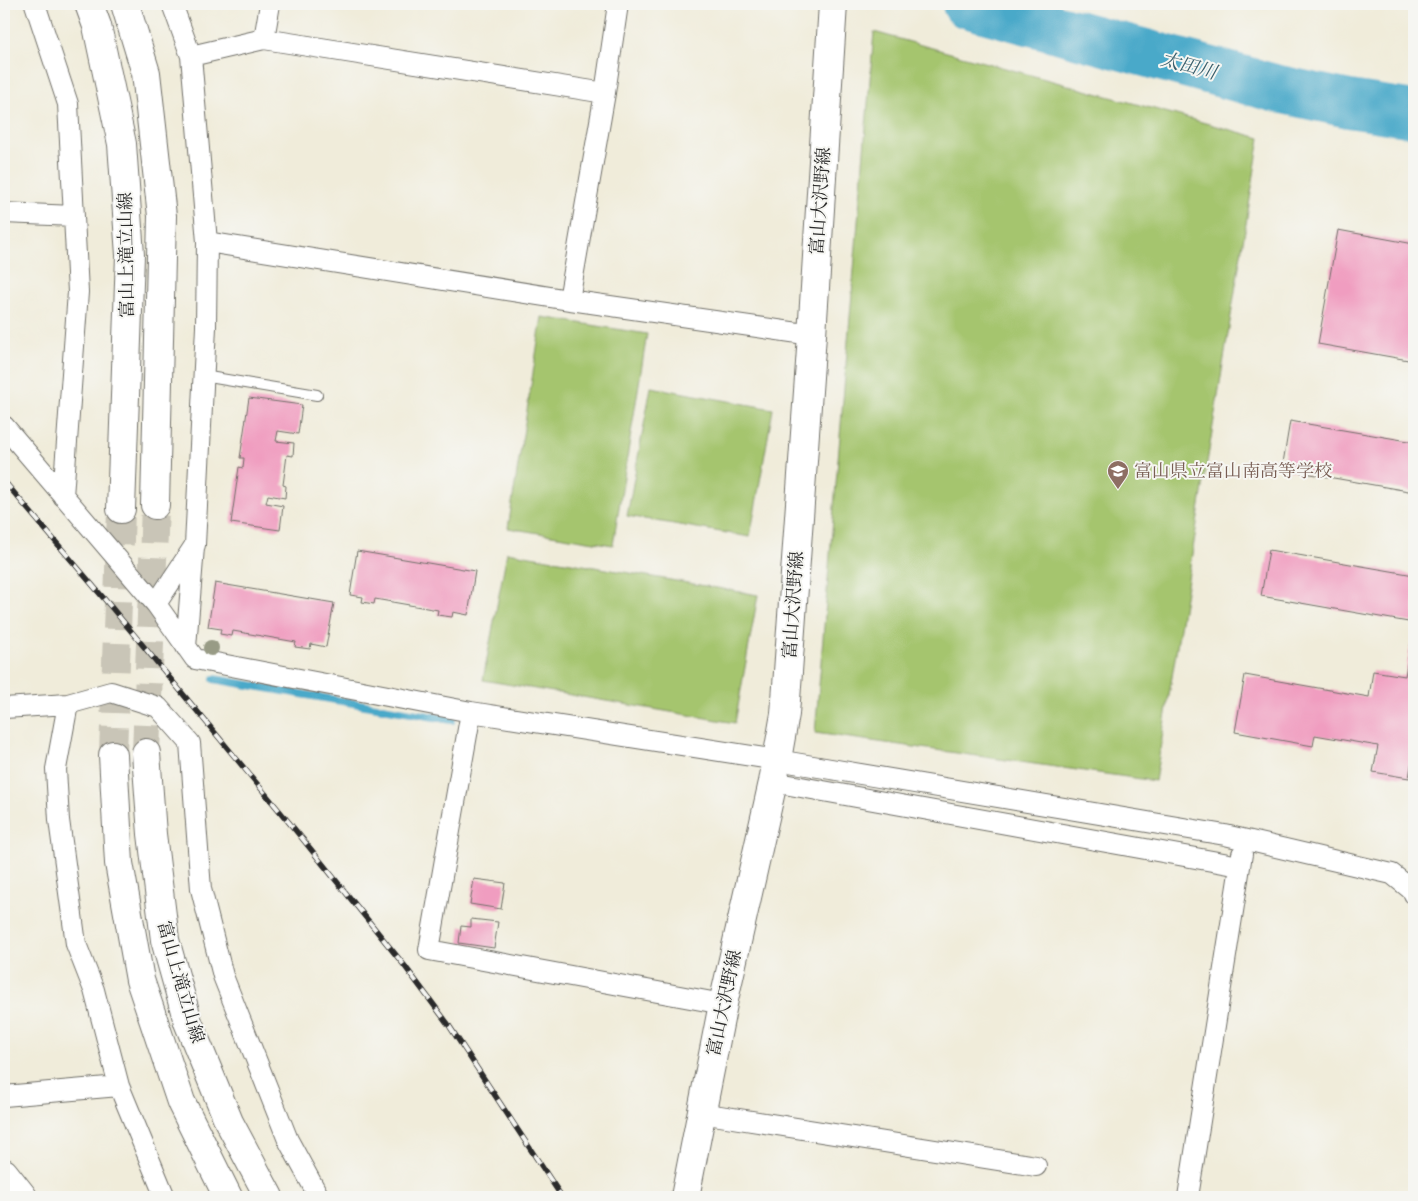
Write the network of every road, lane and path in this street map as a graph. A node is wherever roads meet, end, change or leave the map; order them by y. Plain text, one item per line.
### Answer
1 (35, 4) edge
2 (89, 4) edge
3 (125, 4) edge
4 (172, 4) edge
5 (270, 4) edge
6 (618, 4) edge
7 (833, 4) edge
8 (264, 39) junction
9 (191, 56) junction
10 (605, 93) junction
11 (4, 213) edge
12 (74, 216) junction
13 (207, 242) junction
14 (569, 300) junction
15 (812, 335) junction
16 (203, 376) junction
17 (317, 395) dead end
18 (4, 426) edge
19 (63, 496) junction
20 (155, 505) tunnel mouth
21 (120, 509) tunnel mouth
22 (194, 544) junction
23 (156, 604) junction
24 (186, 647) junction
25 (68, 704) junction
26 (4, 708) edge
27 (471, 712) junction
28 (146, 753) tunnel mouth
29 (114, 755) tunnel mouth
30 (775, 771) junction
31 (1244, 840) junction
32 (1240, 866) junction
33 (1414, 892) edge
34 (723, 1004) junction
35 (119, 1086) junction
36 (4, 1096) edge
37 (701, 1113) junction
38 (1036, 1166) dead end
39 (4, 1173) edge
40 (22, 1197) edge
41 (165, 1197) edge
42 (228, 1197) edge
43 (269, 1197) edge
44 (319, 1197) edge
45 (684, 1197) edge
46 (1188, 1197) edge

1 - 12 street
2 - 21 main road, 富山上滝立山線
3 - 20 main road, 富山上滝立山線
4 - 9 street
5 - 8 street
6 - 10 street
7 - 15 main road, 富山大沢野線
8 - 9 street
8 - 10 street
9 - 13 street
10 - 14 street
11 - 12 street
12 - 19 street
13 - 14 street
13 - 16 street
14 - 15 street
15 - 30 main road, 富山大沢野線
16 - 17 lane
16 - 22 street
18 - 19 street
19 - 23 street
22 - 23 street
22 - 24 street
23 - 24 street
24 - 27 street
25 - 26 street
25 - 35 street
25 - 44 street
27 - 30 street
27 - 34 street
28 - 43 main road, 富山上滝立山線
29 - 42 main road, 富山上滝立山線
30 - 31 street
30 - 32 street
30 - 34 main road, 富山大沢野線
31 - 32 street
31 - 33 street
32 - 46 street
34 - 37 main road, 富山大沢野線
35 - 36 street
35 - 41 street
37 - 38 street
37 - 45 main road, 富山大沢野線
39 - 40 main road

